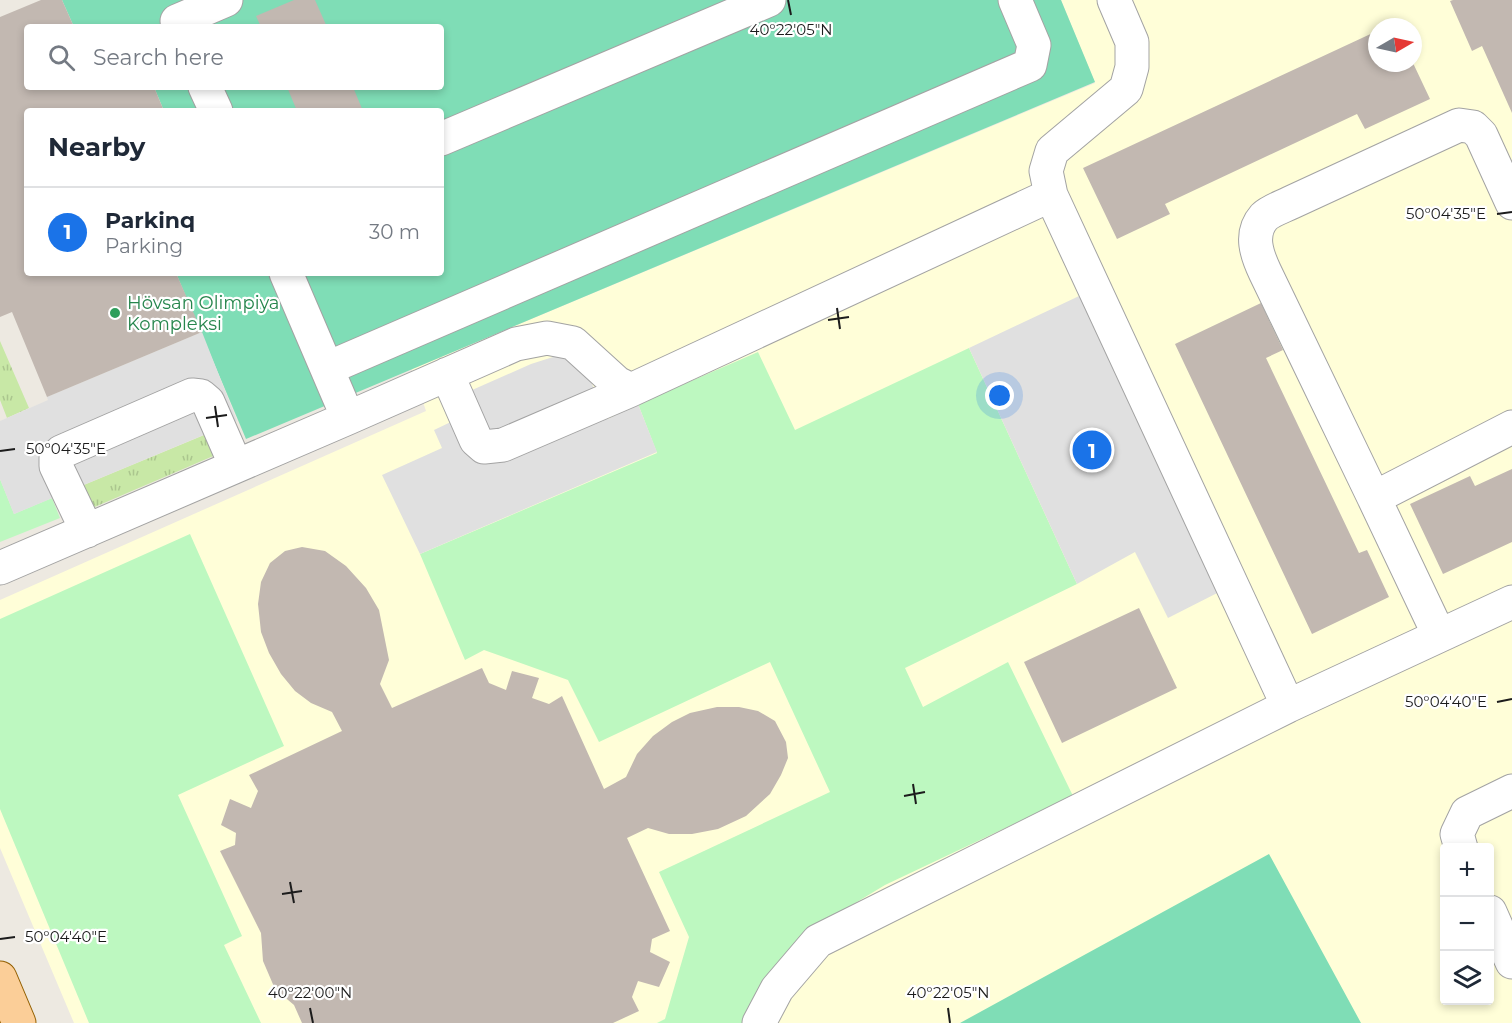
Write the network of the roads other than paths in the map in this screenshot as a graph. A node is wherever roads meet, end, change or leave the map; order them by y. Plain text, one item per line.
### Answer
1 (226, 0) edge
2 (769, 0) edge
3 (1015, 0) edge
4 (1114, 0) edge
5 (174, 16) edge
6 (206, 90) edge
7 (215, 108) edge
8 (444, 138) edge
9 (1051, 195) junction
10 (1512, 203) edge
11 (287, 276) edge
12 (328, 368) junction
13 (447, 374) junction
14 (631, 390) junction
15 (348, 418) junction
16 (1512, 427) edge
17 (237, 466) junction
18 (1374, 498) junction
19 (87, 531) junction
20 (0, 568) edge
21 (1512, 602) edge
22 (1439, 635) junction
23 (1288, 706) junction
24 (1512, 791) edge
25 (1460, 843) edge
26 (1494, 921) edge
27 (1512, 962) edge
28 (0, 978) edge
29 (19, 1023) edge
30 (759, 1023) edge

1 - 5 lane
2 - 8 lane
3 - 12 lane
4 - 9 lane
6 - 7 lane
9 - 14 lane
9 - 23 lane
10 - 18 lane
11 - 12 lane
12 - 15 lane
13 - 14 lane
13 - 14 lane
13 - 15 lane
15 - 17 lane
16 - 18 lane
17 - 19 lane
17 - 19 lane
18 - 22 lane
19 - 20 lane
21 - 22 lane
22 - 23 lane
23 - 30 lane
24 - 25 lane
26 - 27 lane
28 - 29 main road

